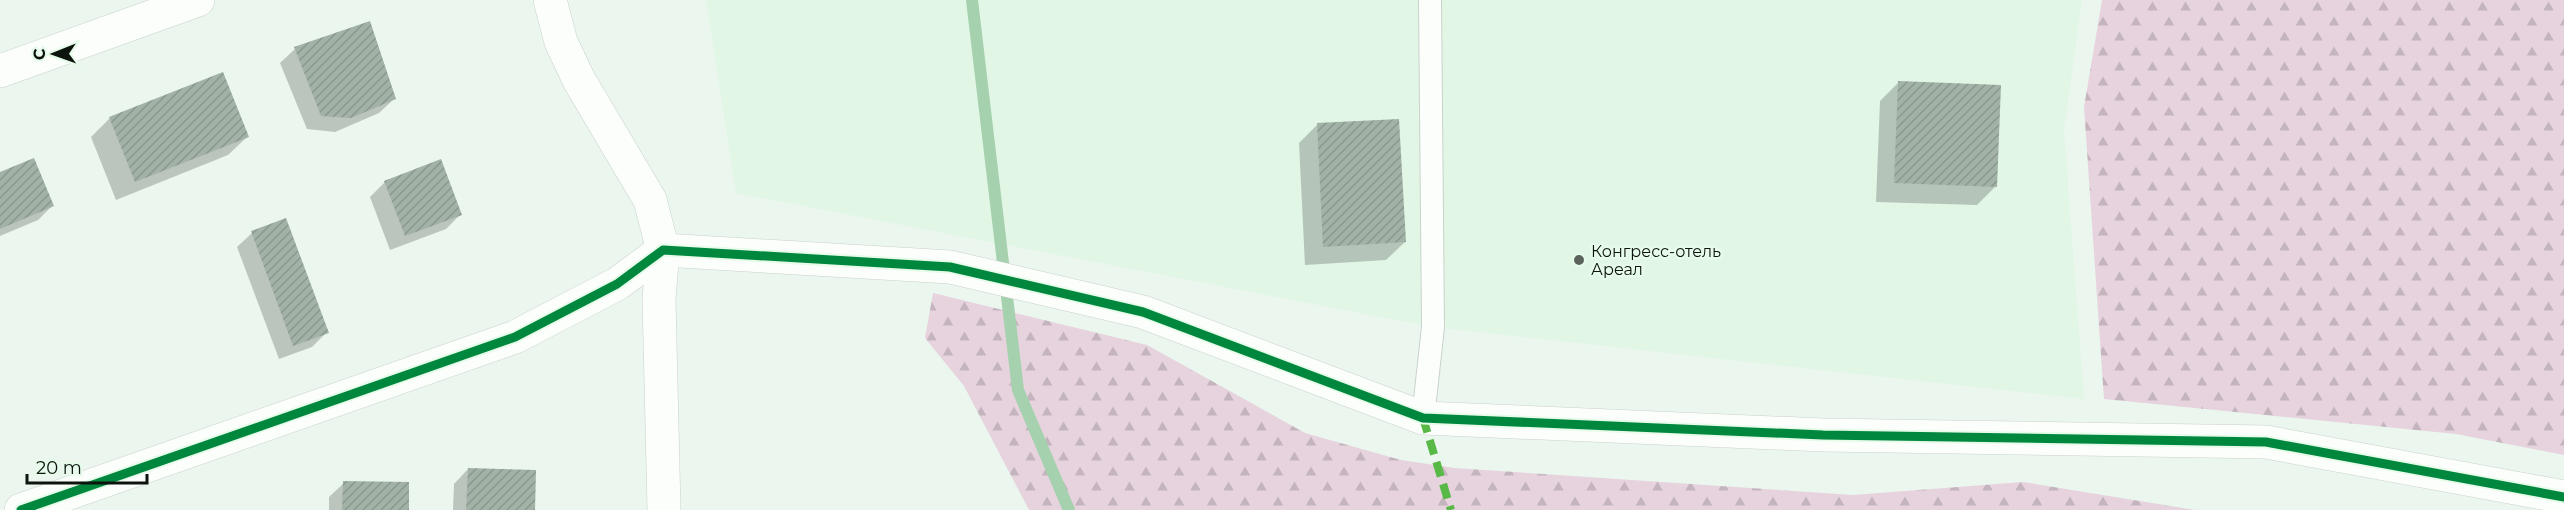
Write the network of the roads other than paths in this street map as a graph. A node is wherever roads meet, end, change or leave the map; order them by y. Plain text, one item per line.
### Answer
1 (198, 0) edge
2 (550, 0) edge
3 (1430, 0) edge
4 (0, 71) edge
5 (663, 250) junction
6 (1423, 418) junction
7 (2564, 497) edge
8 (21, 510) edge
9 (664, 510) edge

1 - 4 street
2 - 5 street
3 - 6 lane
5 - 6 street
5 - 8 street
5 - 9 street
6 - 7 street

